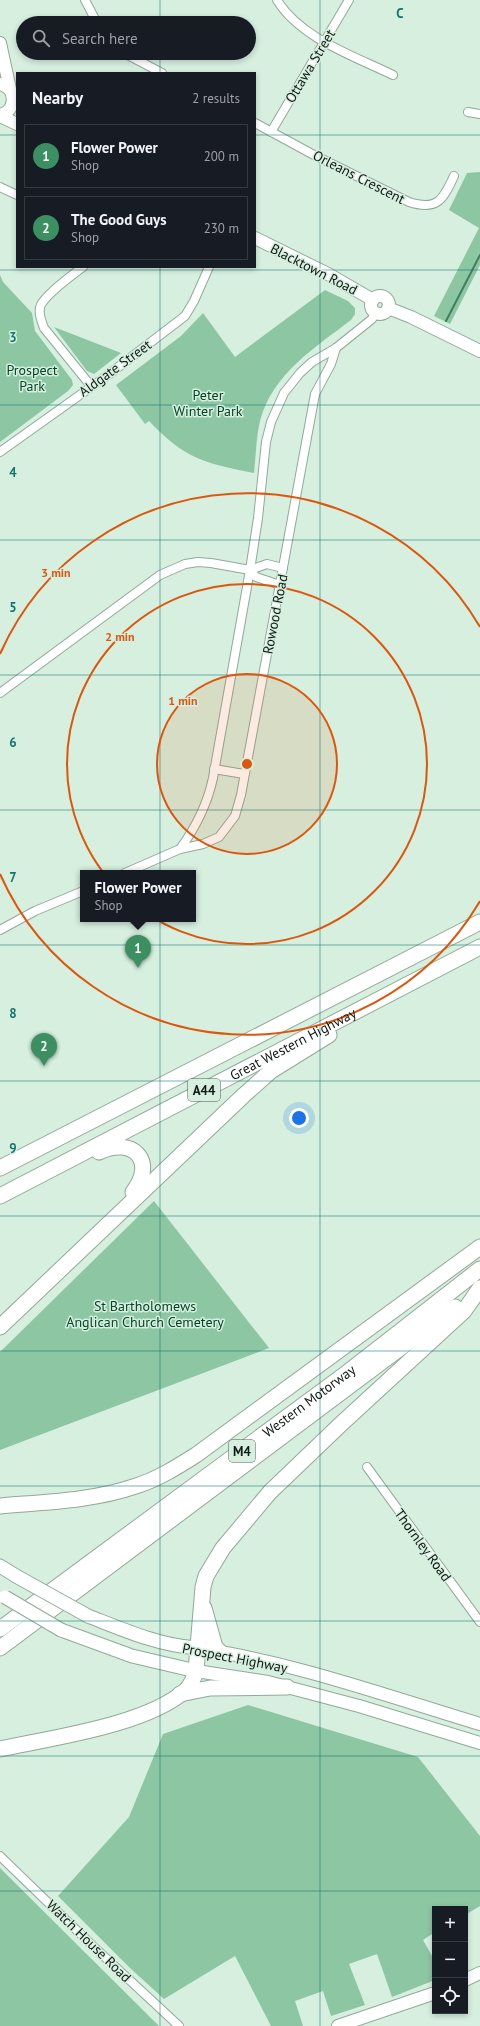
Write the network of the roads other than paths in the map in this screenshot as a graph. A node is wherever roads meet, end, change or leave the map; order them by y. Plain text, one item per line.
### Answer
1 (85, 0) edge
2 (278, 0) edge
3 (349, 0) edge
4 (93, 16) edge
5 (325, 41) junction
6 (1, 52) edge
7 (137, 60) edge
8 (160, 72) edge
9 (393, 75) dead end
10 (10, 93) edge
11 (468, 112) dead end
12 (480, 114) edge
13 (0, 115) edge
14 (16, 123) edge
15 (256, 124) edge
16 (271, 132) junction
17 (454, 176) dead end
18 (0, 187) edge
19 (16, 195) edge
20 (256, 238) edge
21 (82, 268) edge
22 (209, 268) edge
23 (372, 300) junction
24 (388, 308) junction
25 (376, 313) junction
26 (336, 348) junction
27 (480, 351) edge
28 (91, 386) junction
29 (0, 452) edge
30 (283, 568) junction
31 (250, 570) junction
32 (280, 585) junction
33 (0, 693) edge
34 (214, 769) junction
35 (244, 774) junction
36 (180, 849) junction
37 (132, 870) edge
38 (80, 892) edge
39 (480, 922) edge
40 (0, 930) edge
41 (480, 948) edge
42 (409, 985) junction
43 (131, 1101) junction
44 (148, 1119) junction
45 (84, 1125) junction
46 (0, 1159) edge
47 (0, 1168) edge
48 (23, 1184) junction
49 (0, 1196) edge
50 (480, 1247) edge
51 (480, 1269) edge
52 (480, 1288) edge
53 (0, 1320) edge
54 (0, 1327) edge
55 (367, 1467) dead end
56 (0, 1506) edge
57 (0, 1566) edge
58 (2, 1595) edge
59 (202, 1600) junction
60 (480, 1622) edge
61 (0, 1629) edge
62 (0, 1648) edge
63 (196, 1648) junction
64 (220, 1652) junction
65 (196, 1671) junction
66 (286, 1687) junction
67 (180, 1694) junction
68 (480, 1724) edge
69 (480, 1743) edge
70 (0, 1749) edge
71 (0, 1856) edge
72 (480, 1973) edge
73 (468, 1979) edge
74 (432, 1994) edge
75 (179, 2026) edge
76 (338, 2026) edge

1 - 4 street
2 - 5 street
3 - 5 street, Ottawa Street
5 - 9 street
5 - 16 street, Ottawa Street
6 - 10 main road
7 - 8 street
10 - 13 main road
11 - 12 street
13 - 14 main road
15 - 16 street, Orleans Crescent
16 - 17 street, Orleans Crescent
18 - 19 street
20 - 23 main road, Blacktown Road
21 - 28 street
22 - 28 street, Aldgate Street
23 - 24 main road
23 - 25 main road
24 - 25 main road
24 - 27 main road
25 - 26 street
26 - 30 street, Rowood Road
26 - 31 street
28 - 29 street, Aldgate Street
30 - 31 street
30 - 32 street, Rowood Road
31 - 32 street
31 - 33 street
31 - 34 street
32 - 35 street, Rowood Road
34 - 35 street
34 - 36 street
35 - 36 street, Rowood Road
36 - 37 street, Rowood Road
38 - 40 street
39 - 43 highway, Great Western Highway / A44
41 - 42 highway, Great Western Highway / A44
42 - 44 highway, Great Western Highway / A44
42 - 54 highway
43 - 44 highway
43 - 45 highway, Great Western Highway / A44
44 - 48 highway, Great Western Highway / A44
45 - 46 highway
45 - 47 highway, Great Western Highway / A44
48 - 49 highway, Great Western Highway / A44
48 - 53 highway
50 - 56 highway
51 - 61 highway, Western Motorway / M4
52 - 59 highway
52 - 62 highway, Western Motorway / M4
55 - 60 street, Thornley Road
57 - 63 main road, Prospect Highway, bridge
58 - 65 main road, Prospect Highway, bridge
59 - 63 highway
59 - 64 highway
63 - 64 main road, Prospect Highway
63 - 65 highway
64 - 68 main road, Prospect Highway
65 - 66 main road, Prospect Highway
65 - 67 highway
66 - 67 highway
66 - 69 main road, Prospect Highway
67 - 70 highway
71 - 75 street, Watch House Road
72 - 73 main road
74 - 76 main road

